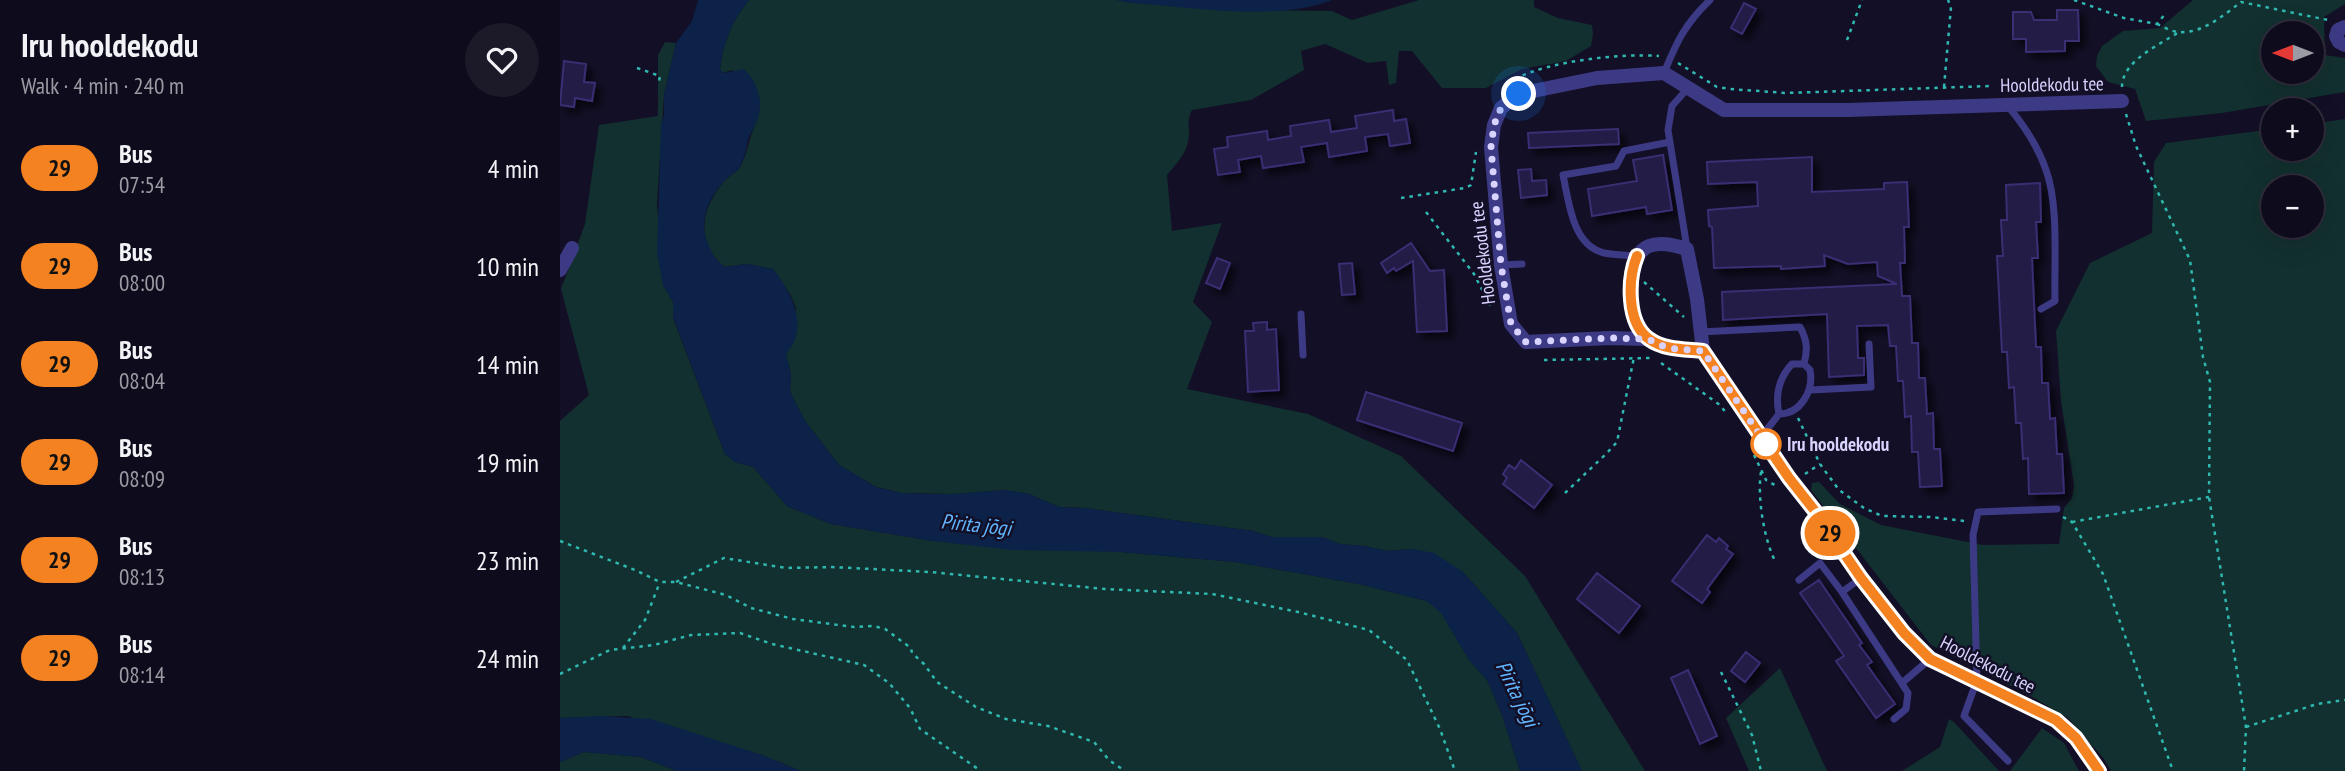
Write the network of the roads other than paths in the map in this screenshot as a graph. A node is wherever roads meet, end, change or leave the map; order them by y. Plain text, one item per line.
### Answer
1 (1710, 0) edge
2 (2340, 25) edge
3 (2345, 45) edge
4 (1664, 73) junction
5 (1688, 88) junction
6 (2122, 101) road end
7 (2007, 104) junction
8 (1670, 142) junction
9 (572, 248) dead end
10 (1687, 249) junction
11 (1637, 256) junction
12 (1522, 264) dead end
13 (1501, 265) junction
14 (560, 270) edge
15 (2041, 309) dead end
16 (1301, 314) dead end
17 (1700, 332) junction
18 (1648, 339) junction
19 (1869, 344) dead end
20 (1703, 351) junction
21 (1303, 355) dead end
22 (1804, 363) junction
23 (1811, 390) junction
24 (1779, 414) junction
25 (1761, 437) junction
26 (2059, 513) road end
27 (1861, 578) junction
28 (1800, 580) dead end
29 (1842, 592) junction
30 (1930, 659) junction
31 (1977, 680) junction
32 (1902, 683) junction
33 (1894, 719) dead end
34 (2008, 761) dead end
35 (2099, 771) edge

1 - 4 lane
2 - 3 street
4 - 5 street, Hooldekodu tee
4 - 13 street, Hooldekodu tee
5 - 7 street, Hooldekodu tee
5 - 8 lane
6 - 7 street, Hooldekodu tee
7 - 15 lane
8 - 10 lane
8 - 11 lane
9 - 14 street
10 - 11 street
10 - 17 street
11 - 18 street
12 - 13 lane
13 - 18 street, Hooldekodu tee
16 - 21 lane
17 - 20 street
17 - 22 lane
18 - 20 street, Hooldekodu tee
19 - 23 lane
20 - 25 street, Hooldekodu tee
22 - 23 lane
22 - 24 lane
23 - 24 lane
24 - 25 lane
25 - 27 street, Hooldekodu tee
26 - 31 lane
27 - 29 lane
27 - 30 street, Hooldekodu tee
28 - 29 lane
29 - 32 lane
30 - 31 street, Hooldekodu tee
30 - 32 lane
31 - 34 lane
31 - 35 street, Hooldekodu tee
32 - 33 lane

